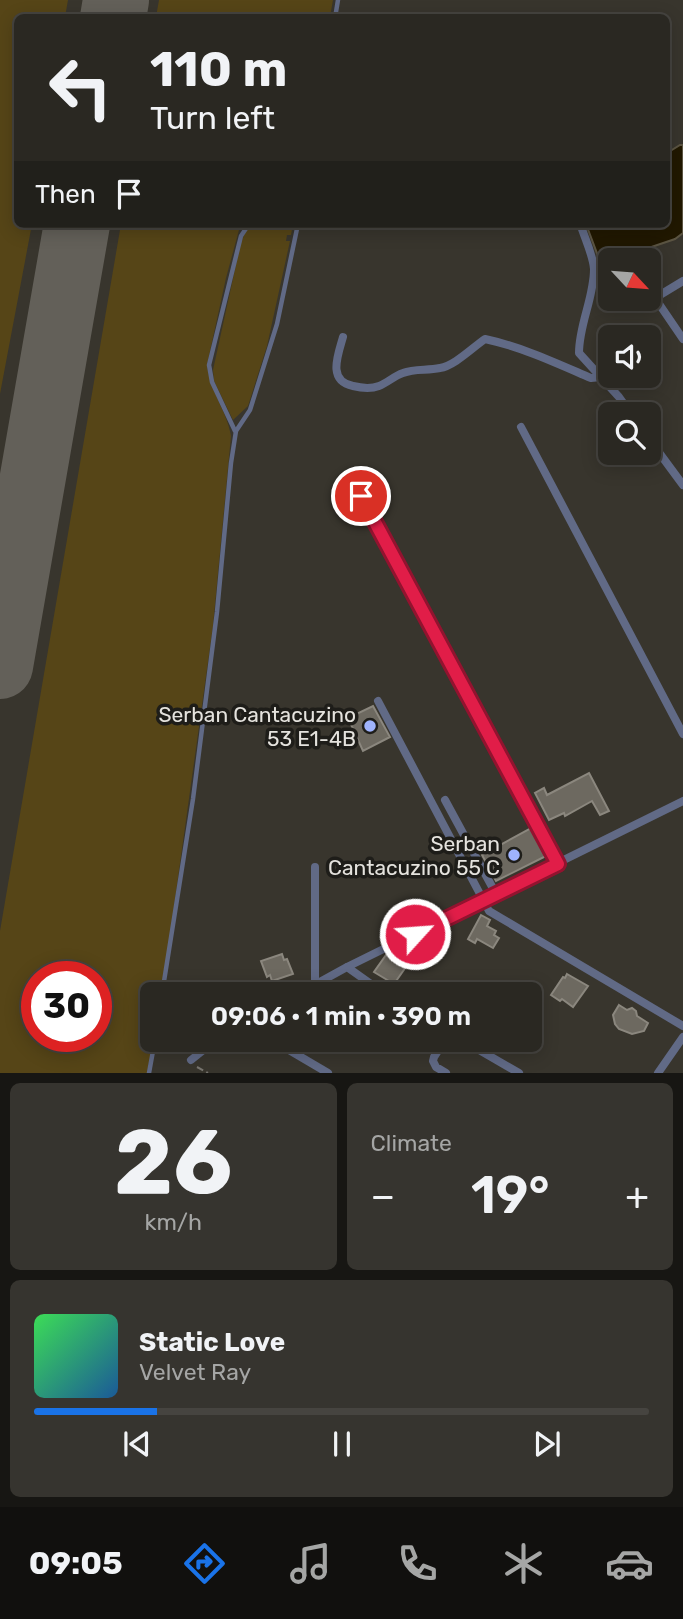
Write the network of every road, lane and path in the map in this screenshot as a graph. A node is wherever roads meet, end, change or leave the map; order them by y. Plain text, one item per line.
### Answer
1 (246, 228) edge
2 (297, 228) edge
3 (582, 228) edge
4 (683, 281) edge
5 (343, 337) dead end
6 (683, 339) edge
7 (598, 374) edge
8 (598, 377) edge
9 (610, 388) edge
10 (621, 402) edge
11 (521, 427) dead end
12 (236, 431) junction
13 (661, 455) edge
14 (683, 485) edge
15 (361, 496) dead end
16 (379, 701) dead end
17 (683, 734) edge
18 (445, 800) dead end
19 (683, 801) edge
20 (558, 864) junction
21 (315, 867) dead end
22 (496, 894) junction
23 (483, 901) junction
24 (347, 967) junction
25 (164, 982) edge
26 (315, 982) edge
27 (319, 982) edge
28 (368, 982) edge
29 (683, 1026) edge
30 (683, 1037) edge
31 (153, 1052) edge
32 (201, 1052) edge
33 (292, 1052) edge
34 (437, 1052) edge
35 (483, 1052) edge
36 (191, 1060) joint
37 (661, 1072) edge
38 (149, 1073) edge
39 (208, 1073) edge
40 (328, 1073) edge
41 (446, 1073) edge
42 (519, 1073) edge

1 - 12 lane
2 - 12 lane
3 - 7 street
4 - 6 street
5 - 8 street
9 - 10 street
11 - 17 street
12 - 25 lane
13 - 14 street
15 - 20 street
16 - 23 street
18 - 22 street
19 - 20 street
20 - 22 street
21 - 26 street
22 - 23 street
23 - 24 street
23 - 29 street
24 - 27 street
24 - 28 street
30 - 37 street
31 - 38 lane
32 - 36 street
33 - 40 street
34 - 41 street
35 - 42 street
36 - 39 path

